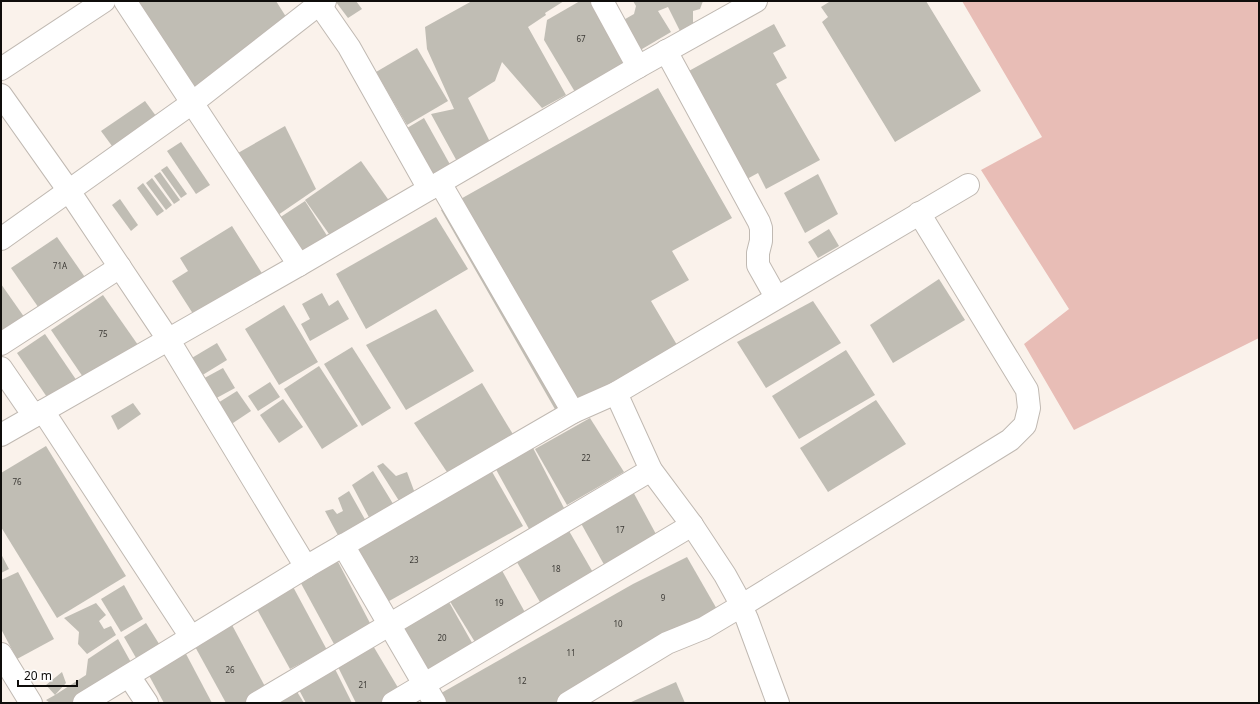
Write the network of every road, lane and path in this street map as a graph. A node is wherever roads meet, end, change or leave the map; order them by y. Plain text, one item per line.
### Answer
1 (104, 1) edge
2 (125, 1) edge
3 (602, 1) edge
4 (756, 1) edge
5 (320, 2) edge
6 (666, 51) junction
7 (638, 67) junction
8 (1, 69) edge
9 (1, 95) edge
10 (192, 103) junction
11 (968, 185) dead end
12 (435, 186) junction
13 (69, 190) junction
14 (919, 213) junction
15 (1, 239) edge
16 (299, 265) junction
17 (120, 267) junction
18 (776, 297) junction
19 (168, 339) junction
20 (1, 344) edge
21 (1, 368) edge
22 (616, 393) junction
23 (573, 412) junction
24 (38, 414) junction
25 (1, 435) edge
26 (651, 470) junction
27 (692, 526) junction
28 (343, 545) junction
29 (306, 567) junction
30 (741, 606) junction
31 (389, 625) junction
32 (191, 637) junction
33 (1, 654) edge
34 (129, 676) junction
35 (424, 684) junction
36 (31, 703) edge
37 (84, 703) edge
38 (147, 703) edge
39 (258, 703) edge
40 (394, 703) edge
41 (435, 703) edge
42 (568, 703) edge
43 (778, 703) edge

1 - 8 street
2 - 10 street
3 - 7 street
4 - 6 street
5 - 10 street
5 - 12 street
6 - 7 street
6 - 18 street
7 - 12 street
9 - 13 street
10 - 13 street
10 - 16 street
11 - 14 street
12 - 16 street
12 - 23 street
13 - 15 street
13 - 17 street
14 - 18 street
14 - 30 street
16 - 19 street
17 - 19 street
17 - 20 street
18 - 22 street
19 - 24 street
19 - 29 street
21 - 24 street
22 - 23 street
22 - 26 street
23 - 28 street
24 - 25 street
24 - 32 street
26 - 27 street
26 - 31 street
27 - 30 street
27 - 35 street
28 - 29 street
28 - 31 street
29 - 32 street
30 - 42 street
30 - 43 street
31 - 35 street
31 - 39 street
32 - 34 street
33 - 36 street
34 - 37 street
34 - 38 street
35 - 40 street
35 - 41 street

